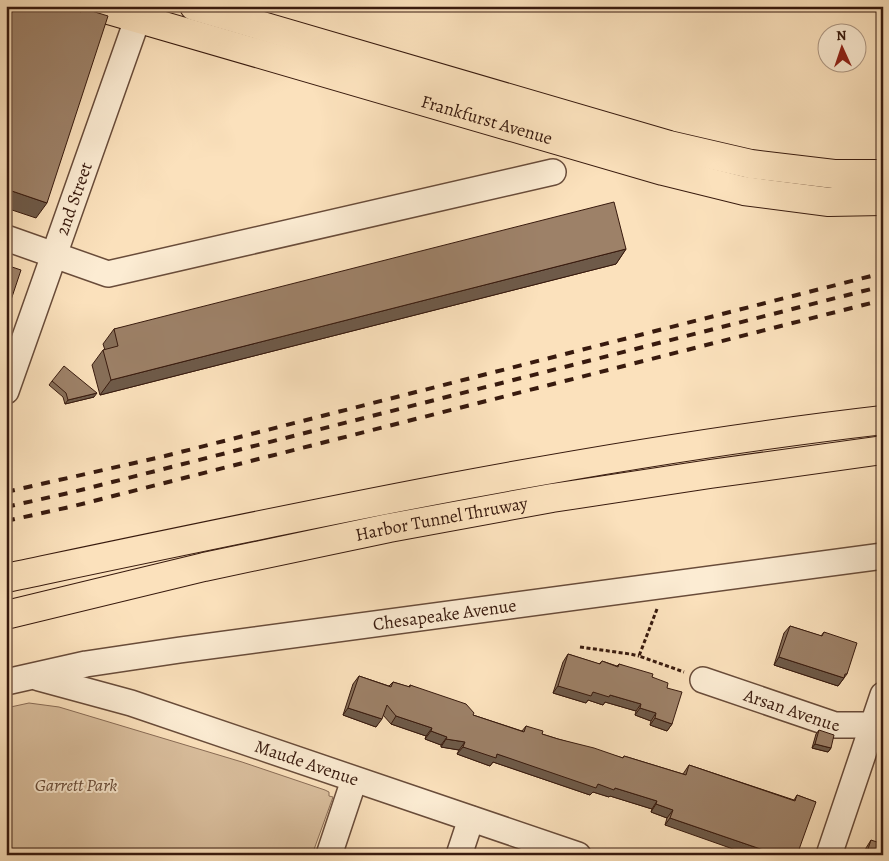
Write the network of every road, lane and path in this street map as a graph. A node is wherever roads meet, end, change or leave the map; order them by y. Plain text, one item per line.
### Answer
1 (95, 6) edge
2 (194, 6) edge
3 (140, 13) edge
4 (553, 172) dead end
5 (883, 174) edge
6 (883, 202) edge
7 (6, 238) edge
8 (55, 255) junction
9 (6, 391) edge
10 (883, 420) edge
11 (883, 450) edge
12 (883, 556) edge
13 (6, 578) edge
14 (658, 606) dead end
15 (6, 615) edge
16 (580, 647) dead end
17 (639, 656) junction
18 (34, 677) junction
19 (703, 680) joint
20 (6, 682) edge
21 (883, 695) edge
22 (878, 727) edge
23 (354, 780) junction
24 (471, 819) junction
25 (329, 855) edge
26 (459, 855) edge
27 (578, 855) edge
28 (829, 855) edge

1 - 3 main road, Frankfurst Avenue
2 - 5 main road, Frankfurst Avenue
3 - 6 main road, Frankfurst Avenue
3 - 8 street, 2nd Street
4 - 8 street
7 - 8 street
8 - 9 street, 2nd Street
10 - 13 main road, Harbor Tunnel Thruway
11 - 15 main road, Harbor Tunnel Thruway
12 - 18 street, Chesapeake Avenue
14 - 17 path
16 - 17 path
17 - 19 path
18 - 20 street, Chesapeake Avenue
18 - 23 street, Maude Avenue
19 - 22 street, Arsan Avenue
21 - 22 street
22 - 28 street
23 - 24 street, Maude Avenue
23 - 25 street
24 - 26 street
24 - 27 street, Maude Avenue

